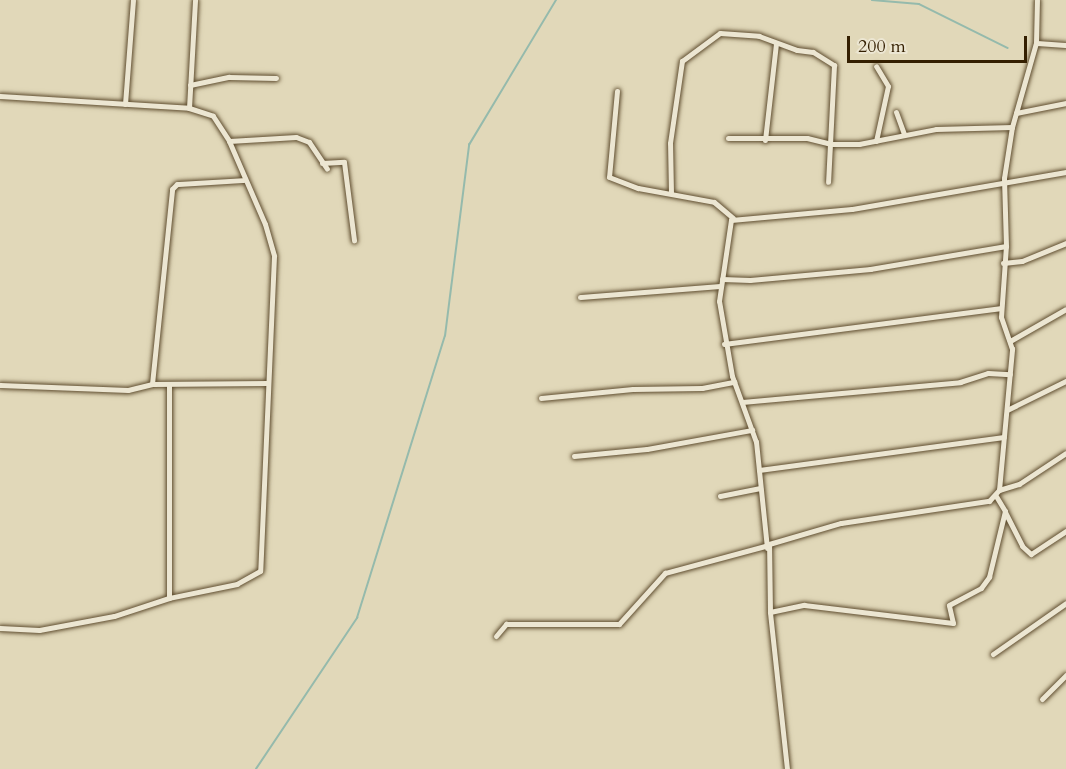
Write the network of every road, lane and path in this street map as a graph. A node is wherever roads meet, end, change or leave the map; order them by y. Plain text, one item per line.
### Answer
1 (132, 0) edge
2 (195, 0) edge
3 (1037, 0) edge
4 (1036, 43) junction
5 (776, 44) junction
6 (1066, 45) edge
7 (876, 66) dead end
8 (276, 78) dead end
9 (190, 85) junction
10 (617, 91) dead end
11 (62, 92) dead end
12 (0, 96) edge
13 (61, 100) junction
14 (1066, 103) edge
15 (125, 104) junction
16 (189, 108) junction
17 (896, 112) dead end
18 (1016, 113) junction
19 (1012, 127) junction
20 (904, 134) junction
21 (728, 138) dead end
22 (765, 140) junction
23 (229, 141) junction
24 (876, 141) junction
25 (831, 144) junction
26 (322, 163) junction
27 (327, 169) dead end
28 (1066, 172) edge
29 (244, 180) junction
30 (828, 182) dead end
31 (1004, 183) junction
32 (671, 193) junction
33 (733, 218) junction
34 (354, 240) dead end
35 (1066, 243) edge
36 (1006, 246) junction
37 (1003, 263) junction
38 (722, 279) junction
39 (721, 286) junction
40 (580, 297) dead end
41 (1000, 308) junction
42 (1066, 309) edge
43 (1010, 341) junction
44 (724, 344) junction
45 (1010, 374) junction
46 (1066, 381) edge
47 (734, 382) junction
48 (268, 383) junction
49 (152, 384) junction
50 (0, 385) edge
51 (169, 385) junction
52 (541, 398) dead end
53 (742, 402) junction
54 (1006, 411) junction
55 (752, 430) junction
56 (1004, 437) junction
57 (1066, 453) edge
58 (574, 456) dead end
59 (759, 470) junction
60 (760, 488) junction
61 (998, 493) junction
62 (720, 496) dead end
63 (1005, 511) junction
64 (1066, 531) edge
65 (766, 547) junction
66 (169, 598) junction
67 (1066, 603) edge
68 (770, 612) junction
69 (0, 628) edge
70 (496, 636) dead end
71 (993, 654) dead end
72 (1066, 675) edge
73 (1042, 699) dead end
74 (787, 769) edge

1 - 15 street
2 - 9 street
3 - 4 street
4 - 6 street
4 - 18 street
5 - 22 street
5 - 25 street
5 - 32 street
7 - 24 street
8 - 9 street
9 - 16 street
10 - 32 street
11 - 13 street
12 - 13 street
13 - 15 street
14 - 18 street
15 - 16 street
16 - 23 street
17 - 20 street
18 - 19 street
19 - 20 street
19 - 31 street
20 - 24 street
21 - 22 street
22 - 25 street
23 - 26 street
23 - 29 street
24 - 25 street
25 - 30 street
26 - 27 street
26 - 34 street
28 - 31 street
29 - 48 street
29 - 49 street
31 - 33 street
31 - 36 street
32 - 33 street
33 - 38 street
35 - 37 street
36 - 37 street
36 - 38 street
37 - 41 street
38 - 39 street
39 - 40 street
39 - 44 street
41 - 43 street
41 - 44 street
42 - 43 street
43 - 45 street
44 - 47 street
45 - 53 street
45 - 54 street
46 - 54 street
47 - 52 street
47 - 53 street
48 - 51 street
48 - 66 street
49 - 50 street
49 - 51 street
51 - 66 street
53 - 55 street
54 - 56 street
55 - 58 street
55 - 59 street
56 - 59 street
56 - 61 street
57 - 61 street
59 - 60 street
60 - 62 street
60 - 65 street
61 - 63 street
61 - 65 street
63 - 64 street
63 - 68 street
65 - 68 street
65 - 70 street
66 - 69 street
67 - 71 street
68 - 74 street
72 - 73 street

